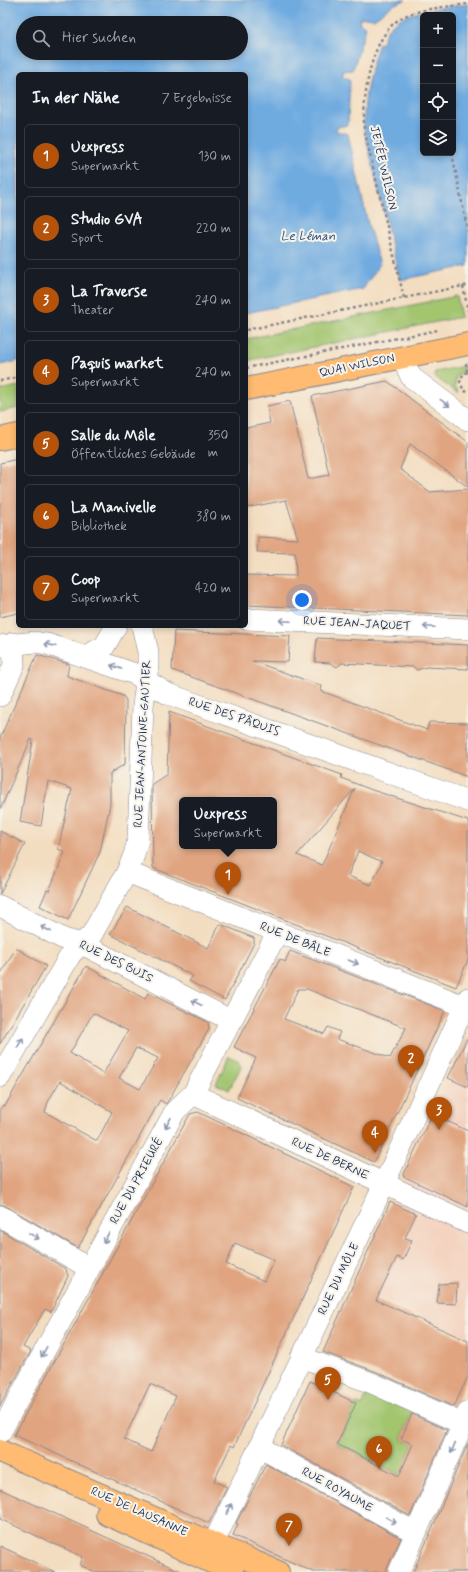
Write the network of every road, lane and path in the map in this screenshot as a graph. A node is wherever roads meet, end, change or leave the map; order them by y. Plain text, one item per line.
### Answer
1 (468, 4) edge
2 (453, 156) edge
3 (468, 232) edge
4 (468, 285) edge
5 (463, 286) junction
6 (404, 298) junction
7 (468, 311) edge
8 (440, 329) dead end
9 (248, 330) edge
10 (467, 354) edge
11 (404, 356) junction
12 (248, 368) edge
13 (468, 372) edge
14 (16, 377) edge
15 (0, 381) edge
16 (248, 389) edge
17 (468, 392) edge
18 (468, 420) edge
19 (16, 436) edge
20 (0, 439) edge
21 (248, 619) edge
22 (115, 628) edge
23 (142, 628) edge
24 (468, 629) edge
25 (7, 645) edge
26 (85, 656) junction
27 (147, 682) junction
28 (0, 696) edge
29 (468, 801) edge
30 (127, 872) junction
31 (0, 906) edge
32 (277, 933) junction
33 (82, 944) junction
34 (466, 1002) edge
35 (232, 1021) junction
36 (0, 1077) edge
37 (193, 1094) junction
38 (384, 1184) junction
39 (0, 1216) edge
40 (468, 1223) edge
41 (90, 1268) junction
42 (301, 1357) junction
43 (461, 1416) edge
44 (0, 1433) edge
45 (259, 1447) junction
46 (0, 1450) edge
47 (0, 1458) edge
48 (0, 1466) edge
49 (416, 1533) junction
50 (209, 1552) junction
51 (233, 1572) edge
52 (251, 1572) edge
53 (278, 1572) edge
54 (399, 1572) edge

1 - 6 path, JETÉE WILSON
2 - 3 path
4 - 5 path
5 - 6 path
5 - 7 path
6 - 9 path
8 - 12 path
10 - 11 main road, QUAI WILSON
10 - 13 path
11 - 16 main road, QUAI WILSON
11 -> 18 street
13 - 17 path
14 - 15 path
19 - 20 main road
24 -> 21 street, RUE JEAN-JAQUET
22 - 26 street
23 - 27 street, RUE JEAN-ANTOINE-GAUTIER
26 -> 25 street, RUE DES PÂQUIS
25 - 28 street
27 -> 26 street, RUE DES PÂQUIS
27 - 29 street, RUE DES PÂQUIS
27 - 30 street, RUE JEAN-ANTOINE-GAUTIER
30 - 32 street, RUE DE BÂLE
30 - 33 street, RUE JEAN-ANTOINE-GAUTIER
33 -> 31 street, RUE DES BUIS
32 -> 34 street, RUE DE BÂLE
32 - 35 street, RUE DU PRIEURÉ
35 -> 33 street, RUE DES BUIS
36 -> 33 street, RUE JEAN-ANTOINE-GAUTIER
34 - 38 street, RUE DU MÔLE
35 - 37 street, RUE DU PRIEURÉ
37 - 38 street, RUE DE BERNE
37 -> 41 street, RUE DU PRIEURÉ
38 - 40 street, RUE DE BERNE
38 - 42 street, RUE DU MÔLE
39 -> 41 street
41 -> 44 street, RUE DU PRIEURÉ
42 - 43 street
42 - 45 street, RUE DU MÔLE
43 -> 49 street
45 -> 49 street, RUE ROYAUME
50 -> 45 street, RUE DU MÔLE
46 - 50 main road, RUE DE LAUSANNE
47 - 50 street
48 - 50 main road
49 - 54 street
50 - 51 main road
50 - 52 street
50 - 53 main road, RUE DE LAUSANNE

